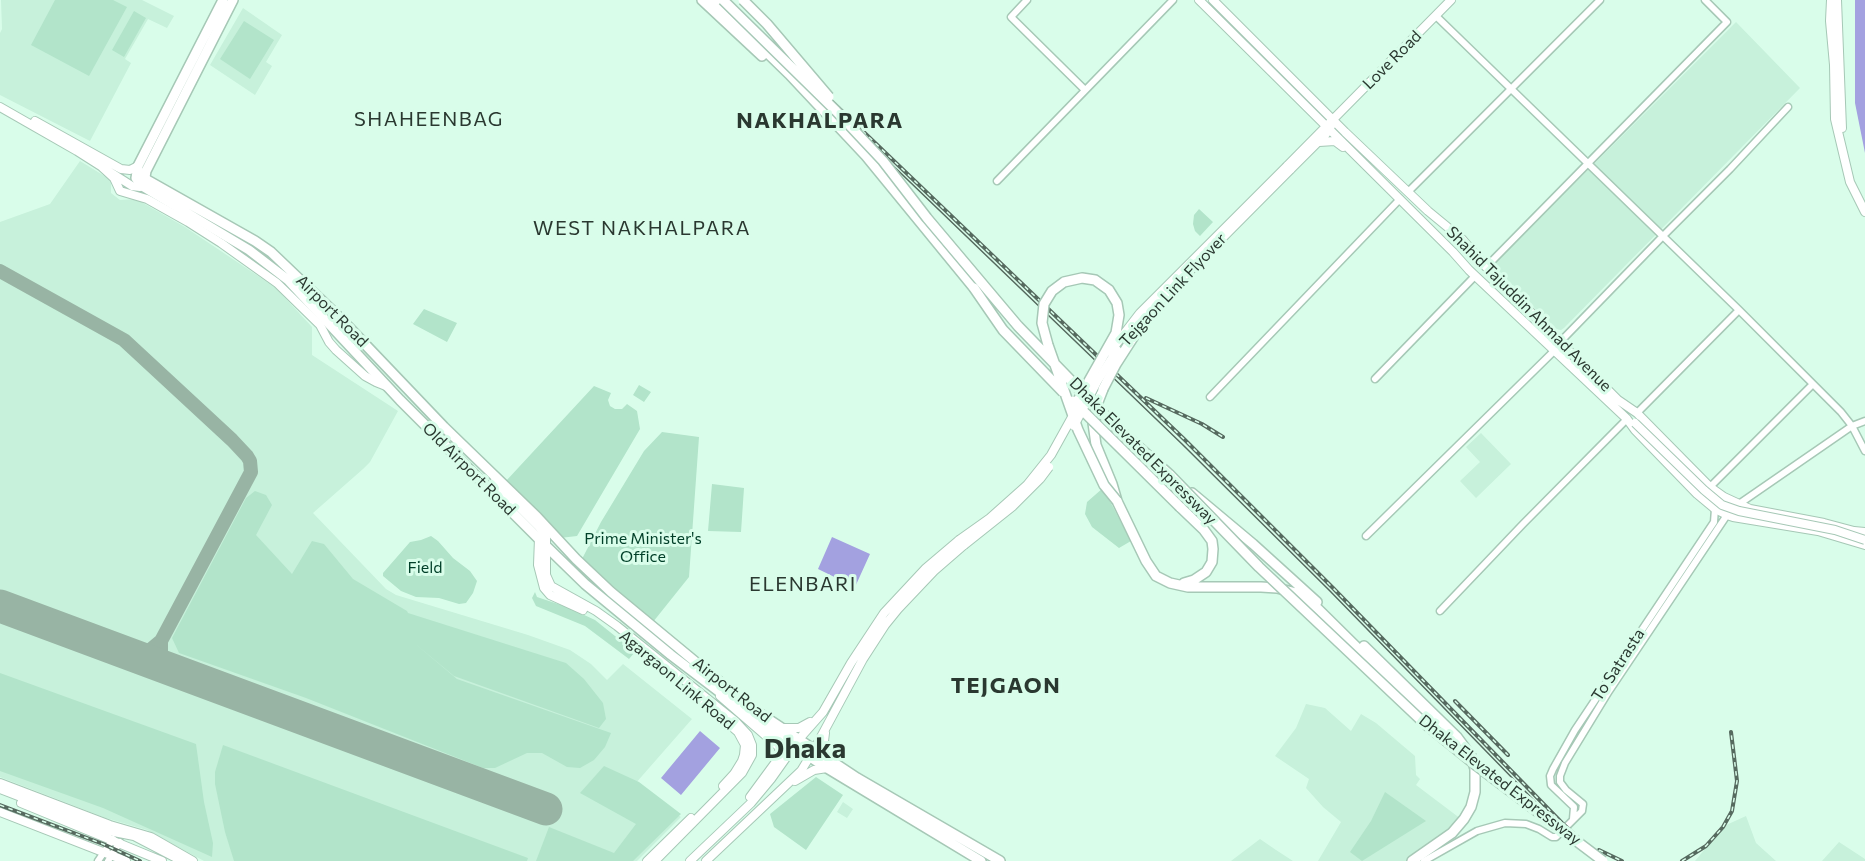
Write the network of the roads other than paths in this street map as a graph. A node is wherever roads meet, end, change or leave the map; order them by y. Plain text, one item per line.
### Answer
1 (223, 0) edge
2 (233, 0) edge
3 (702, 0) edge
4 (713, 0) edge
5 (723, 0) edge
6 (743, 0) edge
7 (1028, 0) edge
8 (1173, 0) edge
9 (1199, 0) edge
10 (1213, 0) edge
11 (1451, 0) edge
12 (1600, 0) edge
13 (1705, 0) edge
14 (1830, 0) edge
15 (1837, 0) edge
16 (1436, 15) junction
17 (1281, 67) junction
18 (789, 74) junction
19 (1274, 74) junction
20 (1371, 81) junction
21 (1511, 89) junction
22 (1084, 90) junction
23 (0, 102) edge
24 (0, 107) edge
25 (1788, 107) dead end
26 (836, 111) junction
27 (1318, 118) junction
28 (1332, 119) junction
29 (1328, 127) junction
30 (1345, 132) junction
31 (1315, 141) junction
32 (1363, 162) junction
33 (1587, 164) junction
34 (102, 167) junction
35 (1288, 168) junction
36 (141, 177) junction
37 (997, 181) dead end
38 (126, 183) junction
39 (1408, 192) junction
40 (147, 199) junction
41 (1400, 199) junction
42 (1865, 206) edge
43 (1865, 212) edge
44 (1662, 237) junction
45 (1472, 249) junction
46 (1453, 252) junction
47 (1486, 267) junction
48 (1472, 273) junction
49 (1738, 310) junction
50 (1145, 316) junction
51 (1561, 341) junction
52 (1554, 351) junction
53 (1375, 379) dead end
54 (1812, 384) junction
55 (386, 386) junction
56 (409, 390) junction
57 (1210, 397) dead end
58 (400, 400) junction
59 (1637, 414) junction
60 (1627, 419) junction
61 (1071, 421) junction
62 (1864, 421) edge
63 (1852, 426) junction
64 (1859, 438) junction
65 (1865, 451) edge
66 (1169, 474) junction
67 (495, 477) junction
68 (1713, 490) junction
69 (1756, 490) junction
70 (1727, 498) junction
71 (1117, 501) junction
72 (1738, 504) junction
73 (1747, 507) junction
74 (1715, 509) junction
75 (1759, 511) junction
76 (1727, 515) junction
77 (1743, 519) junction
78 (1862, 535) edge
79 (1366, 536) dead end
80 (538, 538) junction
81 (962, 542) junction
82 (561, 544) junction
83 (1865, 545) edge
84 (550, 549) junction
85 (576, 559) junction
86 (568, 567) junction
87 (1178, 584) junction
88 (1440, 611) dead end
89 (1641, 637) junction
90 (707, 683) junction
91 (826, 714) junction
92 (782, 728) junction
93 (1575, 730) junction
94 (1582, 734) junction
95 (800, 738) junction
96 (1443, 738) junction
97 (794, 747) junction
98 (812, 752) junction
99 (828, 763) junction
100 (1551, 773) junction
101 (1560, 776) junction
102 (0, 783) edge
103 (0, 789) edge
104 (779, 791) junction
105 (0, 794) edge
106 (0, 812) edge
107 (1573, 820) junction
108 (731, 822) junction
109 (116, 841) junction
110 (108, 856) edge
111 (98, 861) edge
112 (126, 861) edge
113 (162, 861) edge
114 (177, 861) edge
115 (182, 861) edge
116 (193, 861) edge
117 (647, 861) edge
118 (655, 861) edge
119 (690, 861) edge
120 (706, 861) edge
121 (981, 861) edge
122 (1000, 861) edge
123 (1412, 861) edge
124 (1424, 861) edge
125 (1603, 861) edge

1 - 36 highway
2 - 36 highway
3 - 18 highway
4 - 18 highway, Dhaka Elevated Expressway
5 - 26 highway, Dhaka Elevated Expressway, bridge
6 - 26 highway, bridge
7 - 22 street
8 - 22 street
9 - 19 main road
10 - 17 main road, Shahid Tajuddin Ahmad Avenue
11 - 16 main road, Love Road
12 - 21 street
13 - 33 street
14 - 43 main road
15 - 42 main road
16 - 20 main road, Love Road
16 - 21 street
17 - 19 main road
17 - 28 main road, Shahid Tajuddin Ahmad Avenue
18 - 87 highway, Dhaka Elevated Expressway, bridge
19 - 27 main road
20 - 28 main road, Love Road
20 - 30 main road
21 - 33 street
21 - 39 street
22 - 37 street
23 - 36 main road
24 - 34 main road
25 - 44 street
26 - 66 highway, Dhaka Elevated Expressway, bridge
27 - 29 main road, Shahid Tajuddin Ahmad Avenue
27 - 31 main road
28 - 29 main road
28 - 30 main road, Shahid Tajuddin Ahmad Avenue
29 - 31 main road, Tejgaon Link Flyover
29 - 32 main road, Shahid Tajuddin Ahmad Avenue
30 - 39 main road, Shahid Tajuddin Ahmad Avenue
31 - 32 main road
31 - 35 main road, Tejgaon Link Flyover
32 - 41 main road, Shahid Tajuddin Ahmad Avenue
33 - 44 street
33 - 47 street
34 - 38 main road
34 - 40 main road
35 - 50 main road, Tejgaon Link Flyover, bridge
35 - 61 main road, Tejgaon Link Flyover, bridge
36 - 38 main road
36 - 55 highway, Old Airport Road
36 - 56 highway, Airport Road
38 - 40 main road
39 - 45 main road, Shahid Tajuddin Ahmad Avenue
40 - 55 main road
41 - 46 main road, Shahid Tajuddin Ahmad Avenue
41 - 57 street
44 - 49 street
44 - 51 street
45 - 46 main road
45 - 47 main road, Shahid Tajuddin Ahmad Avenue
46 - 48 main road, Shahid Tajuddin Ahmad Avenue
47 - 48 main road
47 - 51 main road, Shahid Tajuddin Ahmad Avenue
48 - 52 main road, Shahid Tajuddin Ahmad Avenue
48 - 53 street
49 - 54 street
49 - 59 street
50 - 71 highway, bridge
50 - 81 main road, Tejgaon Link Flyover, bridge
51 - 59 main road, Shahid Tajuddin Ahmad Avenue
52 - 60 main road, Shahid Tajuddin Ahmad Avenue
52 - 79 street
54 - 63 street
54 - 68 street
55 - 58 highway, Old Airport Road
56 - 58 highway
56 - 67 highway, Airport Road
58 - 80 highway, Old Airport Road
59 - 68 main road, Shahid Tajuddin Ahmad Avenue
60 - 74 main road, Shahid Tajuddin Ahmad Avenue
60 - 78 main road, bridge
60 - 88 street
61 - 71 highway, bridge
61 - 81 main road, Tejgaon Link Flyover, bridge
62 - 63 street
62 - 64 street
63 - 64 street
63 - 69 street
64 - 65 street
66 - 96 highway, Dhaka Elevated Expressway, bridge
66 - 123 highway, bridge
67 - 82 highway, Airport Road
67 - 84 main road, Airport Road
68 - 70 main road, Shahid Tajuddin Ahmad Avenue
68 - 74 main road
69 - 72 street
69 - 75 street
70 - 72 main road, Shahid Tajuddin Ahmad Avenue
70 - 76 main road
71 - 87 highway
72 - 73 main road
72 - 76 main road
73 - 75 main road
73 - 77 main road
74 - 76 main road, Shahid Tajuddin Ahmad Avenue
74 - 89 street, To Satrasta
75 - 78 main road
76 - 77 main road
76 - 89 street
77 - 83 main road
80 - 84 highway, Old Airport Road
80 - 117 main road, Agargaon Link Road
81 - 91 main road
82 - 84 highway
82 - 85 highway, Airport Road
84 - 86 highway, Old Airport Road
84 - 118 main road, Agargaon Link Road
85 - 86 highway
85 - 92 highway, Airport Road
86 - 90 highway, Old Airport Road
87 - 96 highway, bridge
89 - 93 street, To Satrasta
89 - 94 street
90 - 97 highway, Old Airport Road
90 - 108 main road
91 - 92 main road
91 - 95 main road
91 - 98 main road
91 - 99 main road
92 - 95 highway, Airport Road
93 - 94 street
93 - 100 street, To Satrasta
94 - 101 street
95 - 97 main road
95 - 98 highway, Airport Road
96 - 125 highway, Dhaka Elevated Expressway, bridge
97 - 98 highway, Old Airport Road
97 - 108 main road
98 - 99 highway, Airport Road
98 - 104 main road
99 - 104 main road
99 - 121 highway, Airport Road
99 - 122 highway, Airport Road
100 - 101 street
100 - 107 street
101 - 107 street
102 - 116 main road
103 - 115 main road
104 - 120 main road
105 - 109 main road
106 - 110 main road
107 - 124 street
108 - 119 main road
109 - 110 street
109 - 113 main road
109 - 114 main road
110 - 111 street
110 - 112 main road

